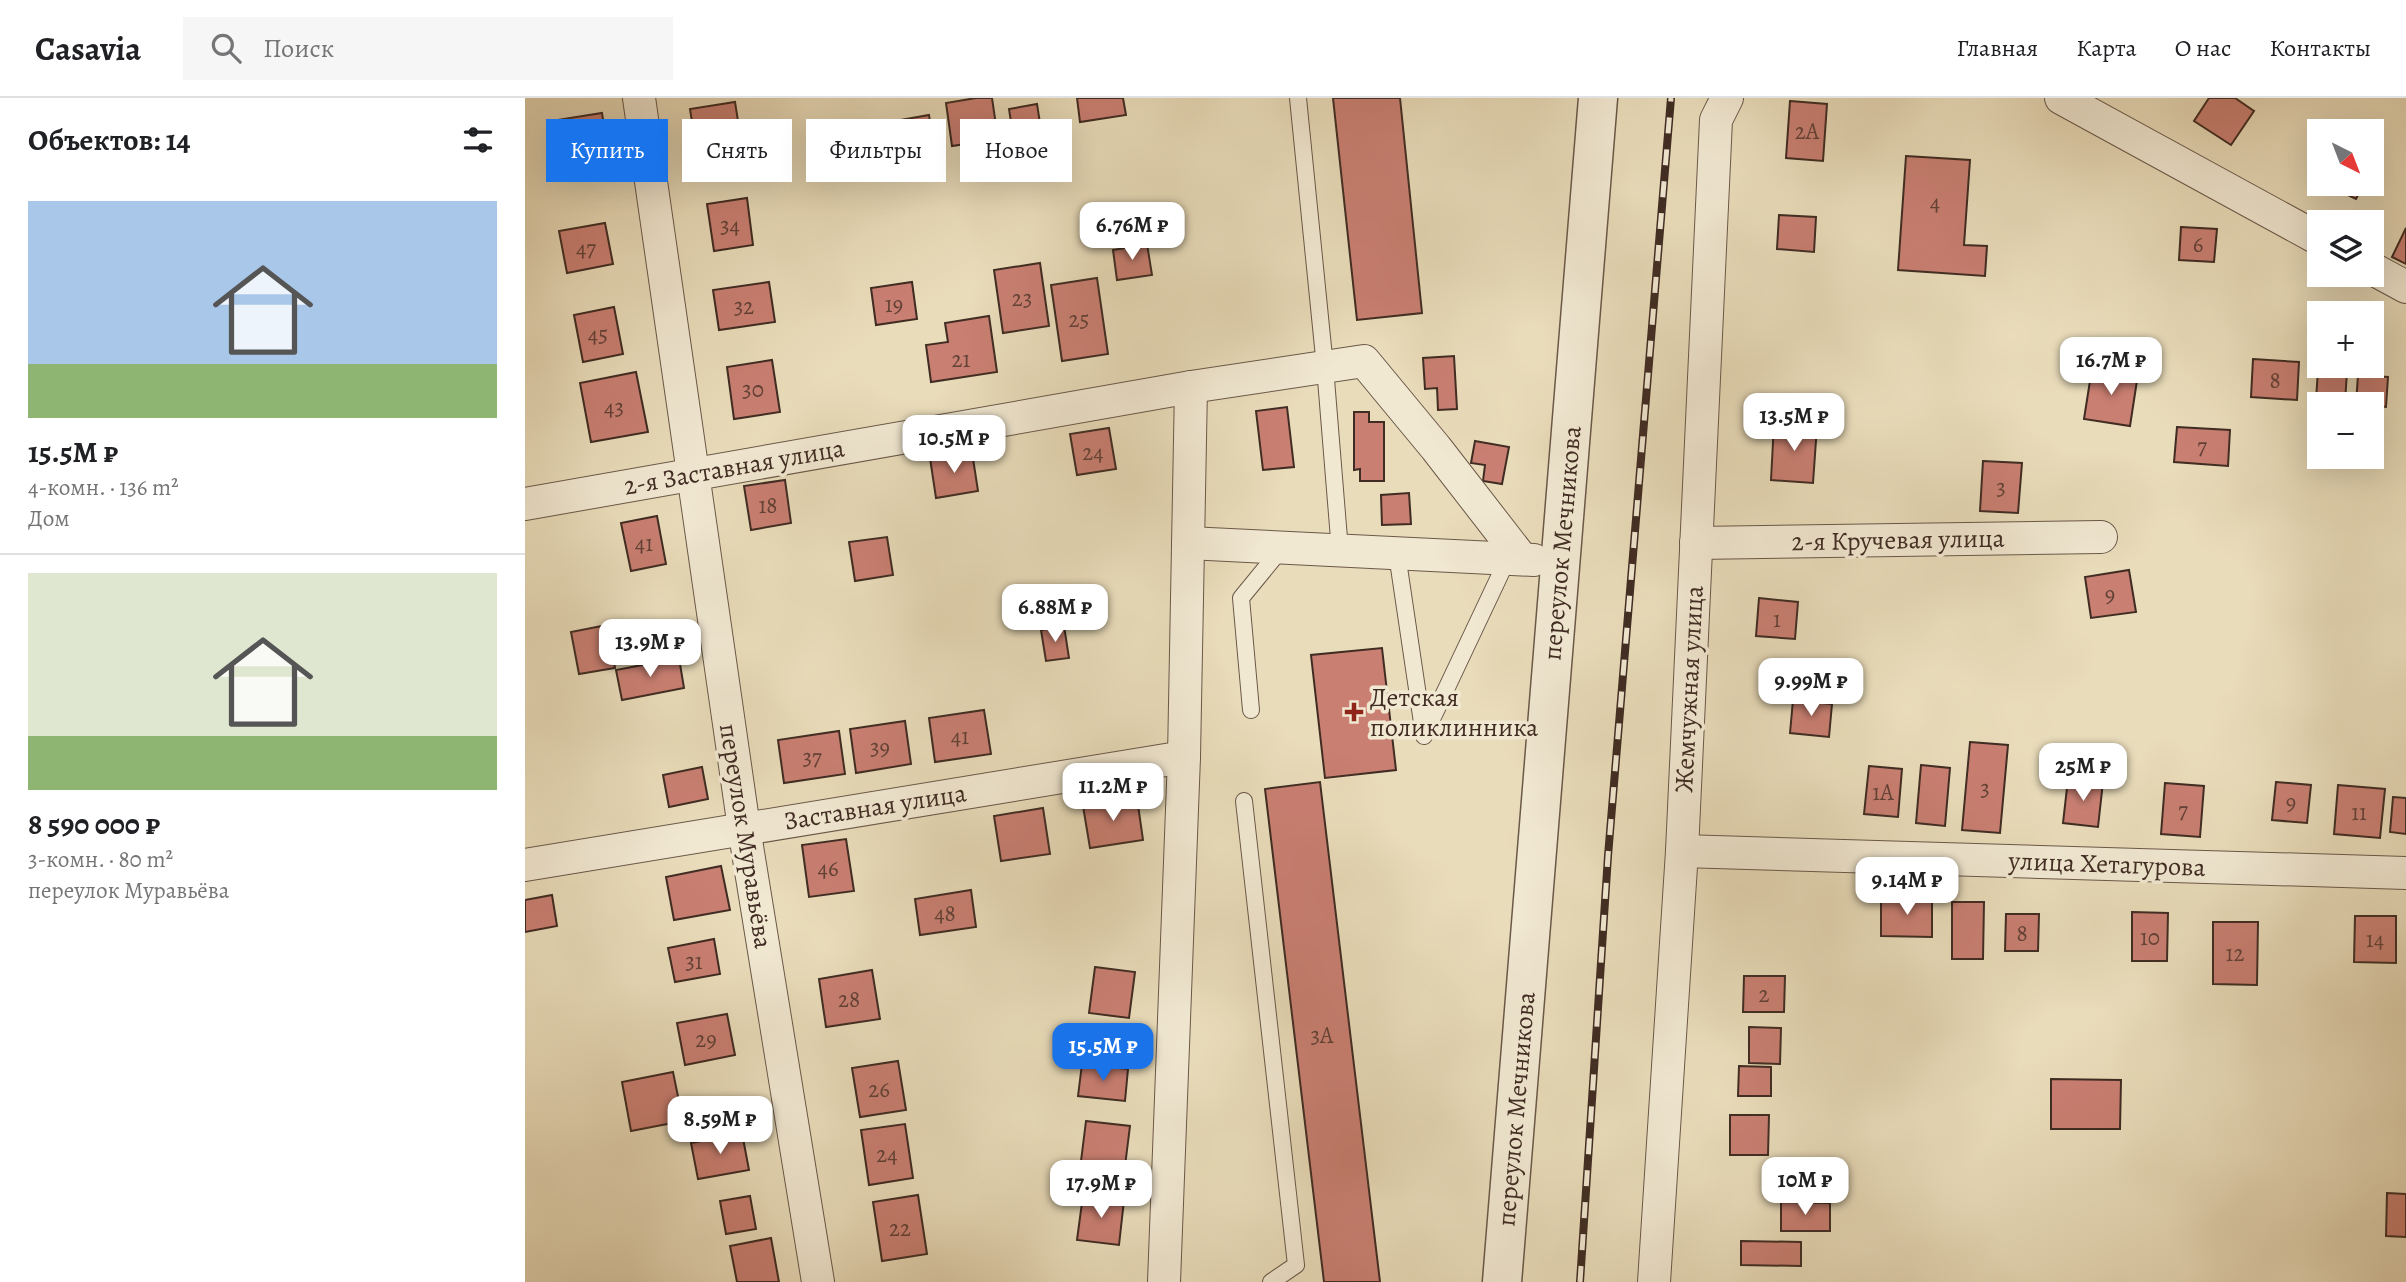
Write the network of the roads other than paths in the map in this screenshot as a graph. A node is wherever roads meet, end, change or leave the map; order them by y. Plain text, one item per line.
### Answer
1 (639, 98) edge
2 (1298, 98) edge
3 (1598, 98) edge
4 (1727, 98) edge
5 (2061, 98) edge
6 (2307, 232) edge
7 (2384, 275) edge
8 (2406, 287) edge
9 (1325, 367) junction
10 (1191, 387) junction
11 (693, 474) junction
12 (525, 504) edge
13 (2101, 537) dead end
14 (1188, 543) junction
15 (1696, 543) junction
16 (1282, 548) junction
17 (1341, 551) junction
18 (1397, 554) junction
19 (1515, 559) junction
20 (1560, 561) junction
21 (1251, 710) dead end
22 (1184, 757) junction
23 (1244, 801) dead end
24 (744, 828) junction
25 (1682, 851) junction
26 (525, 865) edge
27 (2406, 873) edge
28 (818, 1282) edge
29 (1164, 1282) edge
30 (1271, 1282) edge
31 (1502, 1282) edge
32 (1654, 1282) edge

1 - 11 street, переулок Муравьёва
2 - 9 lane
3 - 20 street, переулок Мечникова
4 - 15 street, Жемчужная улица
5 - 6 street
7 - 8 street
9 - 10 street, 2-я Заставная улица
9 - 17 lane
9 - 19 street, 2-я Заставная улица
10 - 11 street, 2-я Заставная улица
10 - 14 street
11 - 12 street, 2-я Заставная улица
11 - 24 street, переулок Муравьёва
13 - 15 street, 2-я Кручевая улица
14 - 16 street
14 - 22 street
15 - 25 street, Жемчужная улица
16 - 17 street
16 - 21 lane
17 - 18 street
18 - 19 street
18 - 19 lane
19 - 20 street
20 - 31 street, переулок Мечникова
22 - 24 street, Заставная улица
22 - 29 street
23 - 30 lane
24 - 26 street, Заставная улица
24 - 28 street, переулок Муравьёва
25 - 27 street, улица Хетагурова
25 - 32 street, Жемчужная улица

